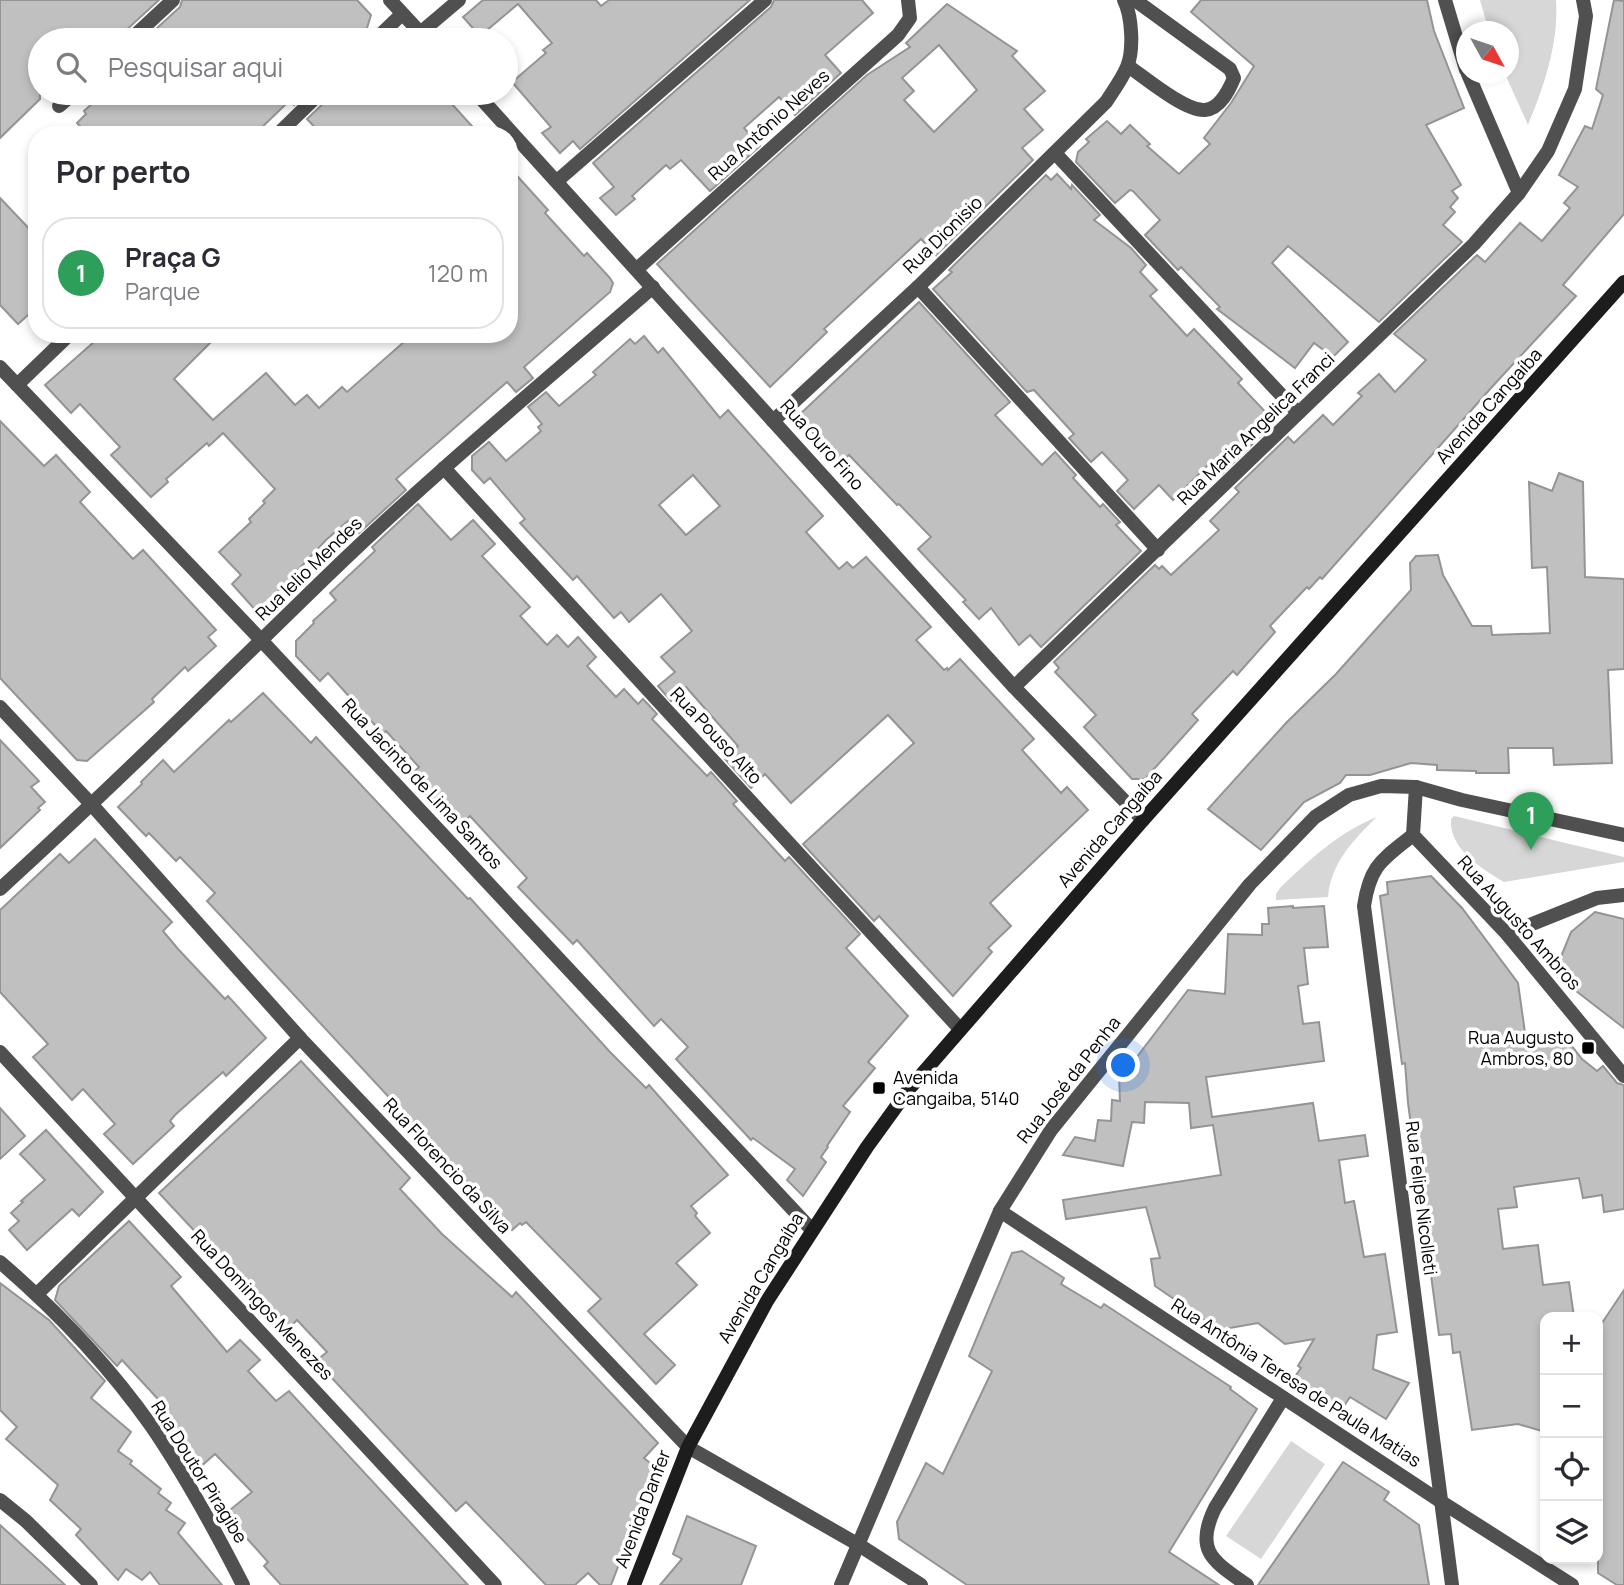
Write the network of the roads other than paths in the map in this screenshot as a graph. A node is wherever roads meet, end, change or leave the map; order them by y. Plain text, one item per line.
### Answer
1 (173, 0) edge
2 (390, 0) edge
3 (459, 0) edge
4 (765, 0) edge
5 (908, 0) edge
6 (1124, 0) edge
7 (1135, 0) edge
8 (1445, 0) edge
9 (1583, 0) edge
10 (402, 14) junction
11 (143, 28) edge
12 (387, 28) edge
13 (415, 28) edge
14 (433, 28) edge
15 (1456, 36) edge
16 (1128, 66) junction
17 (1472, 84) edge
18 (308, 105) edge
19 (487, 105) edge
20 (286, 126) edge
21 (506, 126) edge
22 (518, 139) edge
23 (1055, 153) junction
24 (557, 181) junction
25 (1518, 193) junction
26 (637, 269) junction
27 (1624, 282) edge
28 (653, 287) junction
29 (918, 287) junction
30 (61, 343) edge
31 (0, 368) edge
32 (17, 385) junction
33 (1298, 413) junction
34 (773, 421) junction
35 (444, 468) junction
36 (1158, 550) junction
37 (262, 641) junction
38 (1014, 687) junction
39 (0, 707) edge
40 (1416, 788) junction
41 (92, 805) junction
42 (1143, 820) junction
43 (1413, 835) junction
44 (1624, 835) edge
45 (0, 889) edge
46 (1624, 895) edge
47 (1507, 934) junction
48 (960, 1029) junction
49 (300, 1038) junction
50 (0, 1052) edge
51 (1624, 1076) edge
52 (135, 1197) junction
53 (1000, 1211) junction
54 (812, 1230) junction
55 (0, 1262) edge
56 (37, 1294) junction
57 (1283, 1398) junction
58 (688, 1447) junction
59 (0, 1500) edge
60 (1440, 1501) junction
61 (859, 1545) junction
62 (91, 1585) edge
63 (243, 1585) edge
64 (495, 1585) edge
65 (634, 1585) edge
66 (841, 1585) edge
67 (921, 1585) edge
68 (1247, 1585) edge
69 (1452, 1585) edge
70 (1572, 1585) edge

1 - 11 street
2 - 10 street
3 - 14 street
4 - 24 street
5 - 26 street, Rua Antônio Neves
6 - 16 street
7 - 16 street
8 - 15 street
9 - 25 street, Rua Maria Angelica Franci
10 - 12 street
10 - 13 street
16 - 23 street, Rua Dionisio
17 - 25 street
18 - 20 street
19 - 21 street, Rua Ouro Fino
22 - 24 street, Rua Ouro Fino
23 - 29 street, Rua Dionisio
23 - 33 street
24 - 26 street, Rua Ouro Fino
25 - 33 street, Rua Maria Angelica Franci
26 - 28 street, Rua Ouro Fino
27 - 42 main road, Avenida Cangaíba
28 - 34 street, Rua Ouro Fino
28 - 35 street, Rua lelio Mendes
29 - 34 street, Rua Dionisio
29 - 36 street
30 - 32 street
31 - 32 street, Rua Jacinto de Lima Santos
32 - 37 street, Rua Jacinto de Lima Santos
33 - 36 street, Rua Maria Angelica Franci
34 - 38 street, Rua Ouro Fino
35 - 37 street, Rua lelio Mendes
35 - 48 street, Rua Pouso Alto
36 - 38 street, Rua Maria Angelica Franci
37 - 41 street, Rua lelio Mendes
37 - 54 street, Rua Jacinto de Lima Santos
38 - 42 street, Rua Ouro Fino
39 - 41 street, Rua Florencio da Silva
40 - 43 street
40 - 44 street, Rua José da Penha
40 - 53 street, Rua José da Penha
41 - 45 street, Rua lelio Mendes
41 - 49 street, Rua Florencio da Silva
42 - 48 main road, Avenida Cangaíba
43 - 47 street, Rua Augusto Ambros
43 - 60 street, Rua Felipe Nicolleti
46 - 47 street
47 - 51 street, Rua Augusto Ambros
48 - 54 main road, Avenida Cangaíba
49 - 52 street
49 - 58 street, Rua Florencio da Silva
50 - 52 street, Rua Domingos Menezes
52 - 56 street
52 - 64 street, Rua Domingos Menezes
53 - 57 street, Rua Antônia Teresa de Paula Matias
53 - 61 street, Rua José da Penha
54 - 58 main road, Avenida Cangaíba
55 - 56 street, Rua Doutor Piragibe
56 - 63 street, Rua Doutor Piragibe
57 - 60 street, Rua Antônia Teresa de Paula Matias
57 - 68 street
58 - 61 street, Rua Florencio da Silva
58 - 65 main road, Avenida Danfer
59 - 62 street
60 - 69 street, Rua Felipe Nicolleti
60 - 70 street, Rua Antônia Teresa de Paula Matias
61 - 66 street, Rua José da Penha
61 - 67 street, Rua Florencio da Silva

